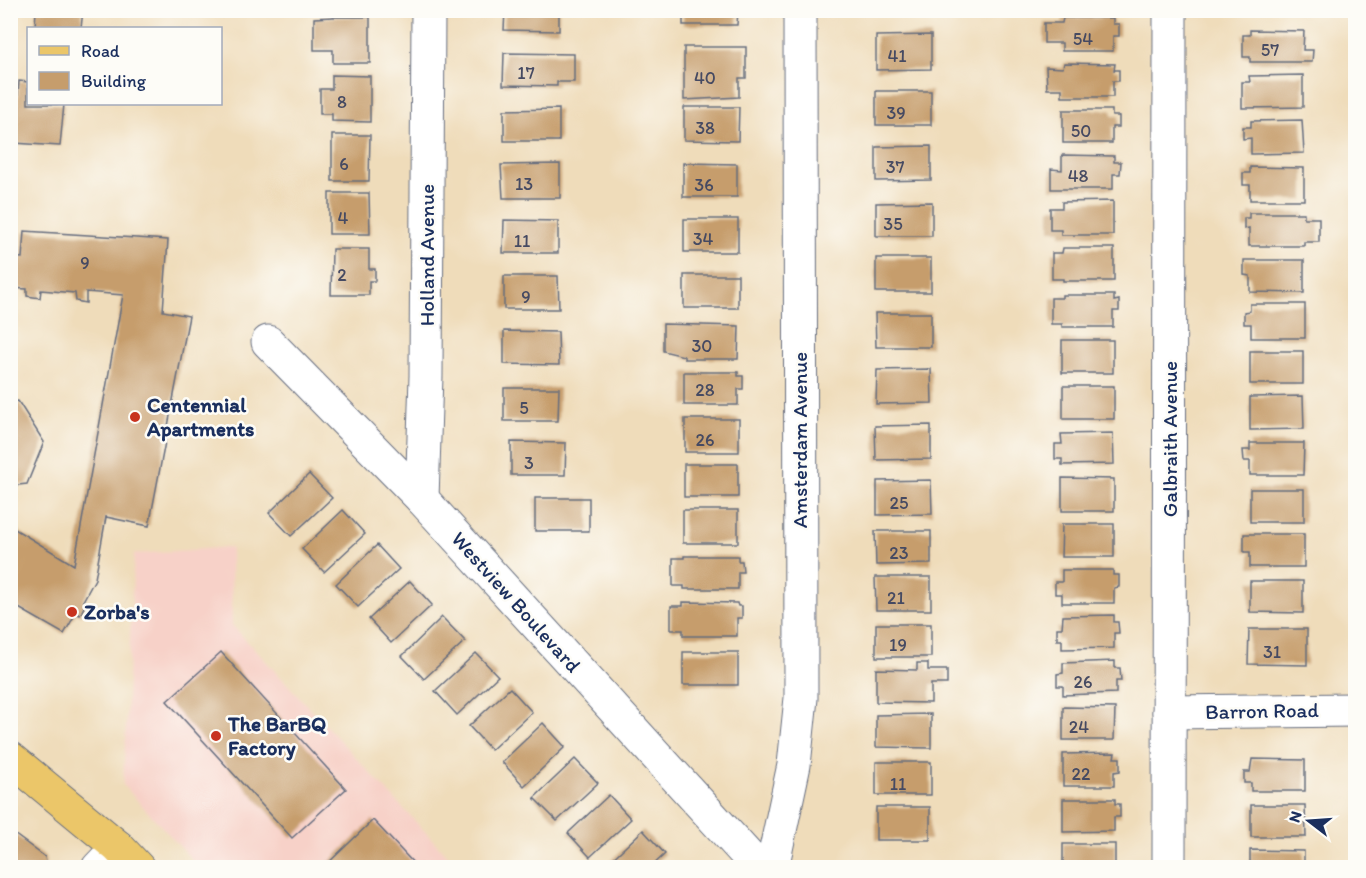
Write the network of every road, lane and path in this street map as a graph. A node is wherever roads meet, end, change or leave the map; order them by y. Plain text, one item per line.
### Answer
1 (428, 10) edge
2 (800, 10) edge
3 (1170, 10) edge
4 (268, 342) dead end
5 (422, 499) junction
6 (1356, 710) edge
7 (1169, 712) junction
8 (10, 758) edge
9 (118, 860) edge
10 (759, 867) edge
11 (772, 867) edge
12 (1169, 867) edge

1 - 5 street, Holland Avenue
2 - 11 street, Amsterdam Avenue
3 - 7 street, Galbraith Avenue
4 - 5 street, Westview Boulevard
5 - 10 street, Westview Boulevard
6 - 7 street, Barron Road
7 - 12 street, Galbraith Avenue
8 - 9 main road

